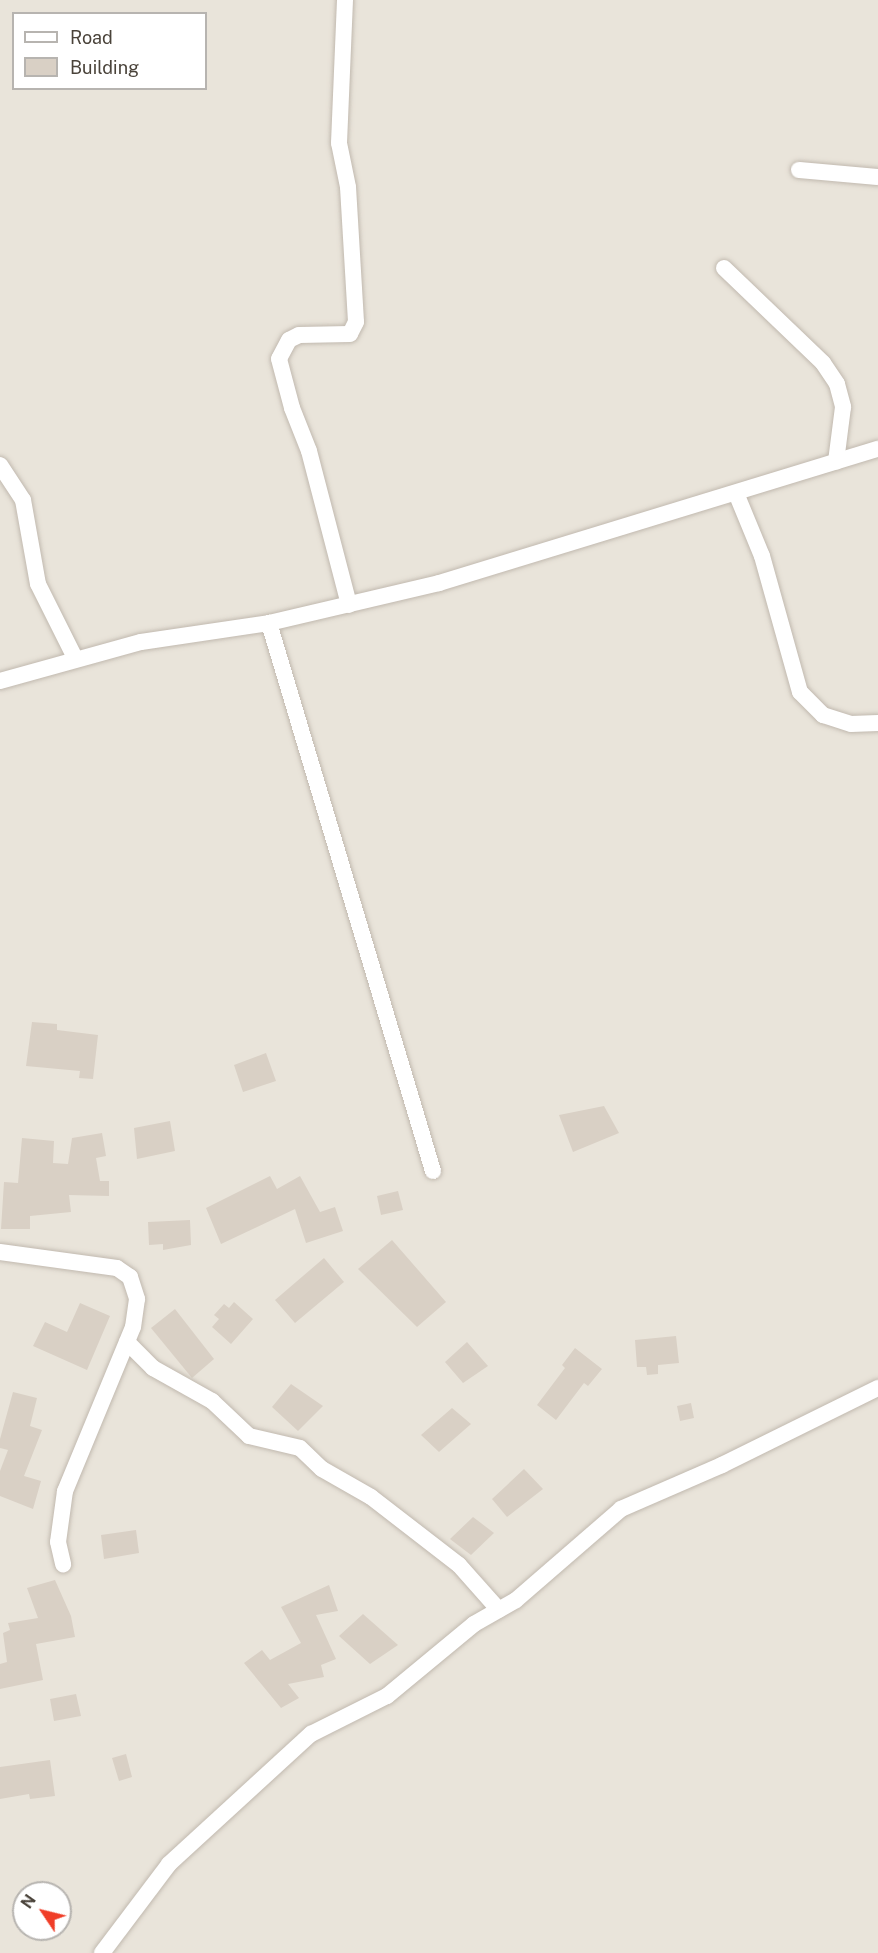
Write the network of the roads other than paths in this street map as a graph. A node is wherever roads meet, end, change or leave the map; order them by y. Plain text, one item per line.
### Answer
1 (345, 0) edge
2 (799, 170) dead end
3 (878, 177) edge
4 (724, 268) dead end
5 (878, 449) edge
6 (836, 462) junction
7 (0, 465) edge
8 (736, 493) junction
9 (349, 605) junction
10 (269, 623) junction
11 (75, 658) junction
12 (0, 681) edge
13 (878, 723) edge
14 (433, 1171) dead end
15 (0, 1252) edge
16 (127, 1342) junction
17 (878, 1388) edge
18 (63, 1564) dead end
19 (499, 1610) junction
20 (102, 1953) edge

1 - 9 street
2 - 3 street
4 - 6 street
5 - 6 street
6 - 8 street
7 - 11 street
8 - 9 street
8 - 13 street
9 - 10 street
10 - 11 street
10 - 14 street
11 - 12 street
15 - 16 street
16 - 18 street
16 - 19 street
17 - 19 street
19 - 20 street

